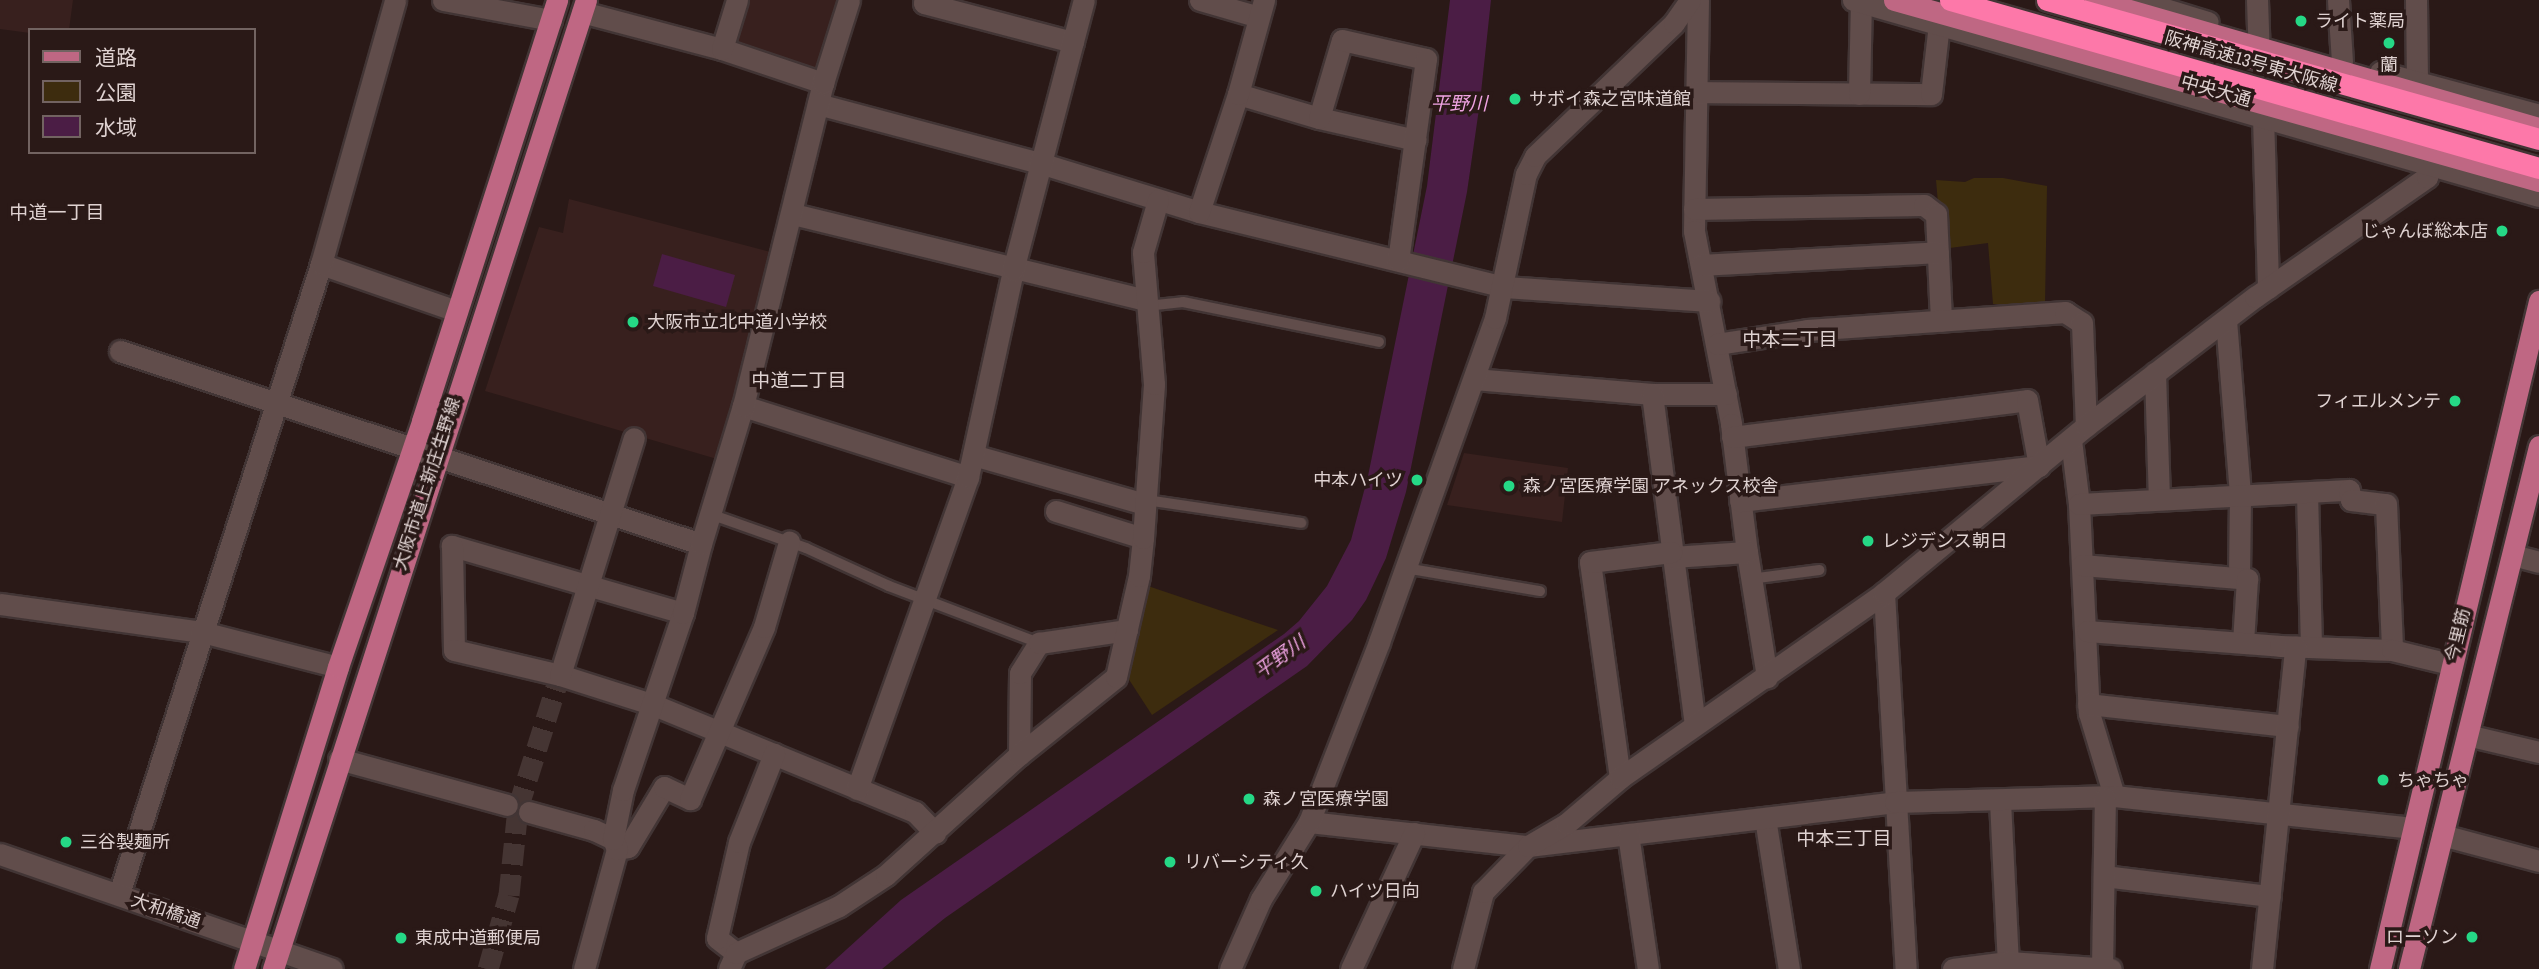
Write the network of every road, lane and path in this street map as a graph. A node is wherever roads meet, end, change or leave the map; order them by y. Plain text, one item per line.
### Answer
1 (395, 0) edge
2 (443, 0) edge
3 (737, 0) edge
4 (849, 0) edge
5 (925, 0) edge
6 (1084, 0) edge
7 (1200, 0) edge
8 (1690, 0) edge
9 (1698, 0) edge
10 (1894, 0) edge
11 (1950, 0) edge
12 (2047, 0) edge
13 (2095, 0) edge
14 (2136, 0) edge
15 (2257, 0) edge
16 (2338, 0) edge
17 (2416, 0) edge
18 (1857, 1) edge
19 (584, 6) edge
20 (1262, 8) edge
21 (554, 10) edge
22 (1939, 24) junction
23 (2258, 38) junction
24 (1073, 43) junction
25 (722, 49) junction
26 (2342, 62) junction
27 (2417, 82) junction
28 (1696, 92) junction
29 (1859, 93) junction
30 (821, 94) junction
31 (1238, 94) junction
32 (2263, 116) junction
33 (2539, 116) edge
34 (1319, 118) junction
35 (2539, 128) edge
36 (2539, 139) edge
37 (1416, 140) junction
38 (1040, 163) junction
39 (2429, 163) junction
40 (2539, 168) edge
41 (2539, 181) edge
42 (2539, 196) edge
43 (1158, 200) junction
44 (1694, 209) junction
45 (1199, 212) junction
46 (793, 214) junction
47 (1938, 252) junction
48 (1401, 261) junction
49 (321, 264) junction
50 (1701, 265) junction
51 (1013, 270) junction
52 (1504, 287) junction
53 (2268, 288) junction
54 (1710, 301) junction
55 (2539, 301) edge
56 (1145, 303) junction
57 (457, 311) junction
58 (2226, 320) junction
59 (1941, 321) junction
60 (1380, 342) dead end
61 (1717, 344) junction
62 (120, 351) dead end
63 (2155, 373) junction
64 (1474, 379) junction
65 (1652, 394) junction
66 (1726, 394) junction
67 (276, 403) junction
68 (743, 406) junction
69 (2079, 433) junction
70 (1732, 437) junction
71 (634, 438) dead end
72 (2539, 446) edge
73 (413, 447) junction
74 (973, 455) junction
75 (436, 456) junction
76 (2039, 466) junction
77 (968, 477) junction
78 (2306, 493) junction
79 (2240, 495) junction
80 (2159, 499) junction
81 (1740, 501) junction
82 (1145, 502) junction
83 (2079, 504) junction
84 (1056, 511) dead end
85 (610, 512) junction
86 (710, 514) junction
87 (1301, 523) dead end
88 (1143, 538) junction
89 (789, 542) junction
90 (701, 544) junction
91 (1747, 552) junction
92 (1672, 555) junction
93 (2513, 555) junction
94 (2539, 562) edge
95 (2082, 565) junction
96 (1405, 568) junction
97 (1819, 570) dead end
98 (2239, 577) junction
99 (1751, 579) junction
100 (587, 585) junction
101 (1540, 591) dead end
102 (1884, 593) junction
103 (925, 600) junction
104 (0, 604) edge
105 (683, 613) junction
106 (1127, 630) junction
107 (2087, 631) junction
108 (202, 632) junction
109 (1039, 643) junction
110 (2244, 643) junction
111 (2303, 647) junction
112 (2392, 650) junction
113 (2451, 664) junction
114 (338, 667) junction
115 (560, 675) junction
116 (1768, 677) junction
117 (654, 705) junction
118 (2088, 705) junction
119 (1695, 724) junction
120 (2288, 726) junction
121 (720, 732) junction
122 (2467, 735) junction
123 (2539, 752) edge
124 (774, 754) junction
125 (1019, 755) junction
126 (339, 759) junction
127 (1620, 778) junction
128 (857, 789) junction
129 (2110, 797) junction
130 (2000, 801) junction
131 (1895, 803) junction
132 (507, 806) dead end
133 (529, 812) dead end
134 (2278, 815) junction
135 (1765, 818) junction
136 (1309, 822) junction
137 (2413, 828) junction
138 (1414, 833) junction
139 (935, 834) junction
140 (1628, 834) junction
141 (2442, 835) junction
142 (615, 844) junction
143 (1528, 846) junction
144 (0, 854) edge
145 (2539, 861) edge
146 (2104, 876) junction
147 (118, 894) junction
148 (2270, 896) junction
149 (252, 941) junction
150 (275, 960) edge
151 (732, 961) edge
152 (2008, 962) junction
153 (2106, 968) edge
154 (244, 969) edge
155 (332, 969) edge
156 (584, 969) edge
157 (1230, 969) edge
158 (1351, 969) edge
159 (1463, 969) edge
160 (1648, 969) edge
161 (1789, 969) edge
162 (1906, 969) edge
163 (1957, 969) edge
164 (2262, 969) edge
165 (2380, 969) edge
166 (2409, 969) edge

1 - 49 street
2 - 21 street
3 - 25 street
4 - 30 street
5 - 24 street
6 - 24 street
7 - 20 street
8 - 52 street
9 - 28 street
10 - 41 main road, 中央大通
11 - 40 highway, 阪神高速13号東大阪線
12 - 36 highway, 阪神高速13号東大阪線
13 - 35 main road
14 - 23 street
15 - 23 street
16 - 26 street
17 - 27 street
18 - 22 street
18 - 29 street
19 - 25 street
19 - 75 main road, 大阪市道上新庄生野線
20 - 31 street
21 - 57 main road, 大阪市道上新庄生野線
22 - 29 street
22 - 32 street
23 - 26 street
24 - 38 street
25 - 30 street
26 - 27 street
27 - 33 street
28 - 29 street
28 - 44 street
30 - 38 street
30 - 46 street
31 - 34 street
31 - 45 street
32 - 39 street
32 - 53 street
34 - 37 street
34 - 37 street
37 - 48 street
38 - 43 street
38 - 51 street
39 - 42 street
39 - 53 street
43 - 45 street
43 - 56 street
44 - 47 street
44 - 50 street
45 - 48 street
46 - 51 street
46 - 68 street
47 - 50 street
47 - 59 street
48 - 52 street
49 - 57 street
49 - 67 street
50 - 54 street
51 - 56 street
51 - 74 street
52 - 54 street
52 - 64 street
53 - 58 street
54 - 61 street
55 - 113 main road, 今里筋
56 - 60 lane
56 - 82 street
57 - 73 main road, 大阪市道上新庄生野線
58 - 63 street
58 - 79 street
59 - 61 street
59 - 69 street
61 - 66 street
62 - 67 street
63 - 69 street
63 - 80 street
64 - 65 street
64 - 96 street
65 - 66 street
65 - 92 street
66 - 70 street
67 - 73 street
67 - 108 street
68 - 77 street
68 - 86 street
69 - 76 street
69 - 83 street
70 - 76 street
70 - 81 street
71 - 85 street
72 - 93 main road, 今里筋
73 - 75 street
73 - 114 main road, 大阪市道上新庄生野線
74 - 77 street
74 - 82 street
75 - 85 street
75 - 126 main road, 大阪市道上新庄生野線
76 - 81 street
76 - 102 street
77 - 103 street
78 - 79 street
78 - 111 street
78 - 112 street
79 - 80 street
79 - 98 street
80 - 83 street
81 - 91 street
82 - 87 lane
82 - 88 street
83 - 95 street
84 - 88 street
85 - 90 street
85 - 100 street
86 - 89 lane
86 - 90 street
88 - 106 street
89 - 103 lane
89 - 121 street
90 - 105 street
91 - 92 street
91 - 99 street
92 - 119 street
92 - 127 street
93 - 94 street
93 - 122 main road, 今里筋
95 - 98 street
95 - 107 street
96 - 101 lane
96 - 136 street
97 - 99 lane
98 - 110 street
99 - 116 street
100 - 105 street
100 - 115 street
100 - 115 street
102 - 116 street
102 - 131 street
103 - 109 lane
103 - 128 street
104 - 108 street
105 - 117 street
106 - 109 street
106 - 125 street
107 - 110 street
107 - 118 street
108 - 114 street
108 - 147 street
109 - 125 street
110 - 111 street
111 - 112 street
111 - 120 street
112 - 113 street
113 - 137 main road, 今里筋
114 - 149 main road, 大阪市道上新庄生野線
115 - 117 street
116 - 119 street
117 - 121 street
117 - 142 street
118 - 120 street
118 - 129 street
119 - 127 street
120 - 134 street
121 - 124 street
121 - 142 street
122 - 123 street
122 - 141 main road, 今里筋
124 - 128 street
124 - 151 street
125 - 139 street
126 - 132 street
126 - 150 main road, 大阪市道上新庄生野線
127 - 143 street
128 - 139 street
129 - 130 street
129 - 134 street
129 - 146 street
130 - 131 street
130 - 152 street
131 - 135 street
131 - 162 street
133 - 142 street
134 - 137 street
134 - 148 street
135 - 140 street
135 - 161 street
136 - 138 street
136 - 157 street
137 - 165 main road, 今里筋
138 - 143 street
138 - 158 street
139 - 151 street
140 - 143 street
140 - 160 street
141 - 145 street
141 - 166 main road, 今里筋
142 - 156 street
143 - 159 street
144 - 147 street, 大和橋通
146 - 148 street
146 - 153 street
147 - 149 street, 大和橋通
148 - 164 street
149 - 150 street, 大和橋通
149 - 154 main road, 大阪市道上新庄生野線
150 - 155 street, 大和橋通
152 - 153 street
152 - 163 street

